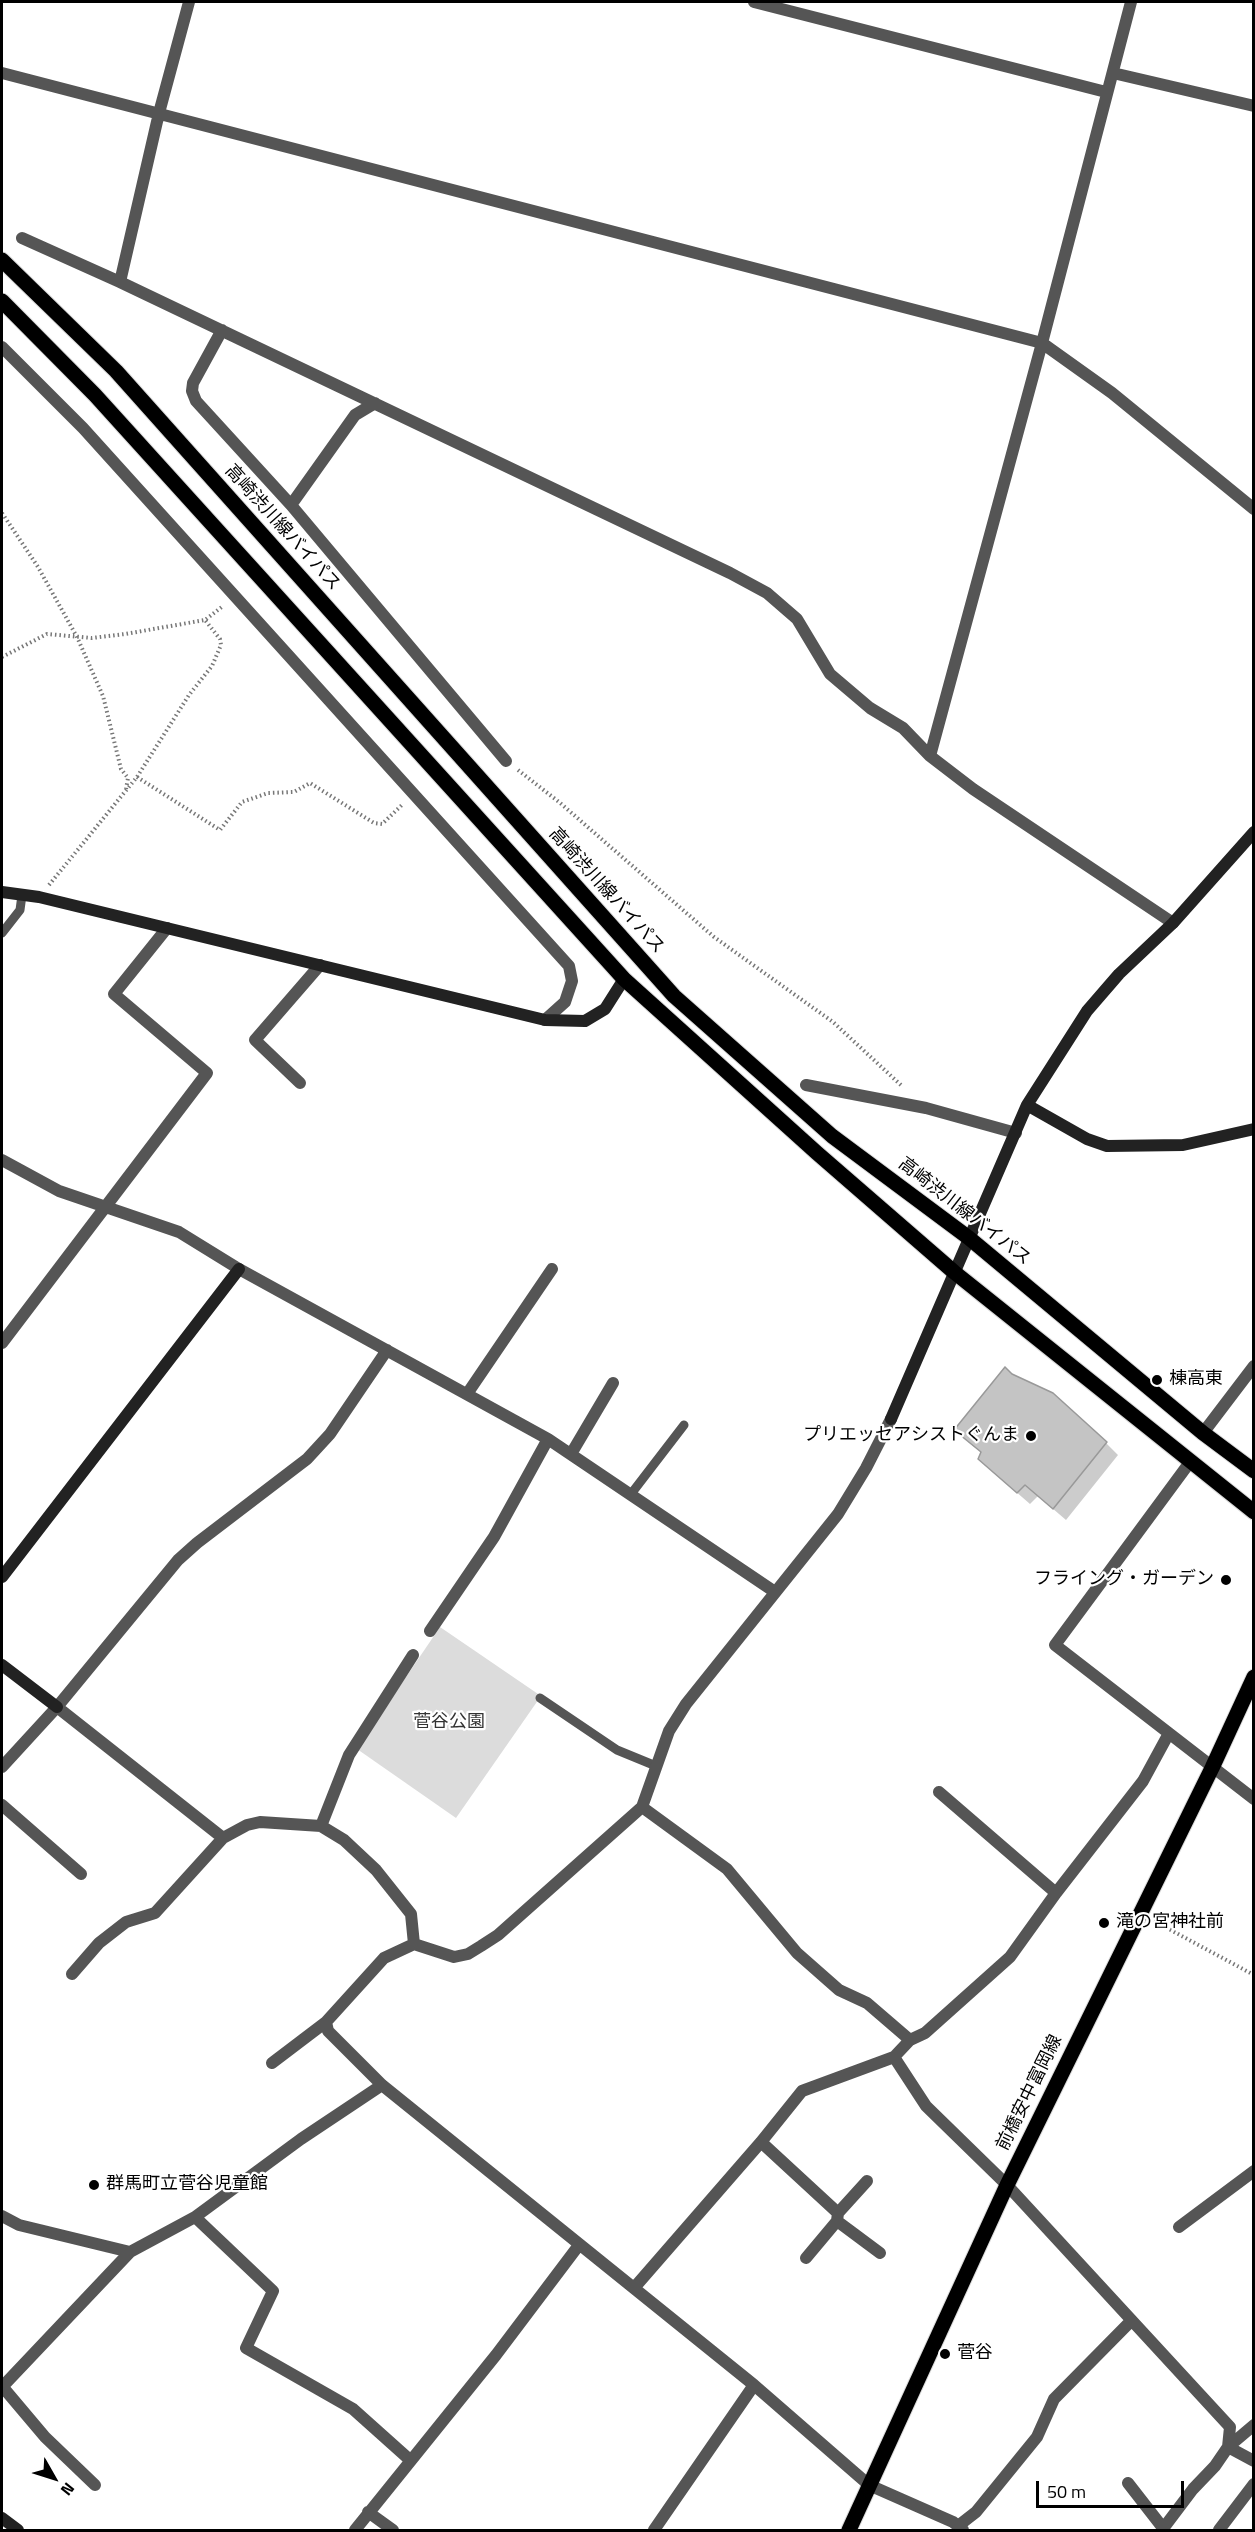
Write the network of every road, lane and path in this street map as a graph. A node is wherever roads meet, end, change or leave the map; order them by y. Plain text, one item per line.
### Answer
1 (189, 2) edge
2 (754, 2) edge
3 (1131, 2) edge
4 (1113, 72) junction
5 (2, 73) edge
6 (1106, 92) junction
7 (1254, 106) edge
8 (159, 113) junction
9 (22, 238) dead end
10 (2, 260) edge
11 (120, 282) junction
12 (2, 301) edge
13 (222, 330) junction
14 (1042, 344) junction
15 (2, 347) edge
16 (375, 403) junction
17 (291, 505) junction
18 (1254, 509) edge
19 (2, 513) edge
20 (236, 596) junction
21 (205, 620) junction
22 (77, 637) junction
23 (2, 657) edge
24 (930, 756) junction
25 (506, 761) joint
26 (137, 777) junction
27 (125, 793) junction
28 (414, 793) junction
29 (1254, 832) edge
30 (2, 892) edge
31 (22, 895) junction
32 (39, 897) junction
33 (1173, 923) junction
34 (167, 928) junction
35 (2, 933) edge
36 (320, 965) junction
37 (624, 979) junction
38 (545, 1020) junction
39 (300, 1083) dead end
40 (806, 1085) dead end
41 (1027, 1105) junction
42 (926, 1108) junction
43 (1254, 1129) edge
44 (1016, 1133) junction
45 (2, 1160) edge
46 (105, 1207) junction
47 (969, 1238) junction
48 (239, 1269) junction
49 (552, 1269) dead end
50 (954, 1272) junction
51 (2, 1343) edge
52 (387, 1350) junction
53 (1254, 1366) edge
54 (613, 1383) dead end
55 (467, 1394) junction
56 (684, 1425) dead end
57 (1203, 1432) junction
58 (548, 1439) junction
59 (571, 1454) junction
60 (1190, 1462) junction
61 (1254, 1471) edge
62 (631, 1494) junction
63 (1254, 1512) edge
64 (2, 1577) edge
65 (775, 1592) junction
66 (430, 1631) dead end
67 (413, 1655) dead end
68 (2, 1665) edge
69 (1254, 1677) edge
70 (540, 1698) dead end
71 (57, 1707) junction
72 (1168, 1735) junction
73 (656, 1766) junction
74 (2, 1767) edge
75 (1212, 1768) junction
76 (939, 1792) dead end
77 (1254, 1799) edge
78 (2, 1805) edge
79 (642, 1807) junction
80 (321, 1826) junction
81 (223, 1838) junction
82 (81, 1874) dead end
83 (1056, 1893) junction
84 (1139, 1913) junction
85 (414, 1944) junction
86 (72, 1974) dead end
87 (1254, 1975) edge
88 (326, 2022) junction
89 (910, 2040) junction
90 (894, 2057) junction
91 (272, 2063) dead end
92 (382, 2085) junction
93 (761, 2142) junction
94 (1254, 2171) edge
95 (867, 2181) dead end
96 (1006, 2186) junction
97 (2, 2216) edge
98 (195, 2217) junction
99 (838, 2217) junction
100 (1179, 2227) dead end
101 (579, 2245) junction
102 (130, 2252) junction
103 (880, 2253) dead end
104 (806, 2258) dead end
105 (633, 2288) junction
106 (1131, 2321) junction
107 (754, 2385) junction
108 (2, 2386) edge
109 (1254, 2425) edge
110 (1228, 2447) junction
111 (410, 2460) junction
112 (1254, 2461) edge
113 (1128, 2483) dead end
114 (1254, 2484) edge
115 (95, 2485) dead end
116 (869, 2485) junction
117 (368, 2512) junction
118 (2, 2518) edge
119 (956, 2527) edge
120 (1163, 2529) edge
121 (18, 2530) edge
122 (355, 2530) edge
123 (393, 2530) edge
124 (654, 2530) edge
125 (849, 2530) edge
126 (1219, 2530) edge

1 - 8 street
2 - 6 street
3 - 4 street
4 - 6 street
4 - 7 street
5 - 8 street
6 - 14 street
8 - 11 street
8 - 14 street
9 - 11 street
10 - 47 main road, 高崎渋川線バイパス
11 - 13 street
12 - 37 main road
13 - 16 street
13 - 17 street
14 - 18 street
14 - 24 street
15 - 20 street
16 - 17 street
16 - 24 street
17 - 25 street
19 - 22 path
20 - 21 path
20 - 28 street
21 - 22 path
21 - 26 path
22 - 23 path
22 - 27 path
24 - 33 street
25 - 42 path
26 - 27 path
26 - 28 path
27 - 32 path
28 - 38 street
29 - 33 street
30 - 31 street
31 - 32 street
31 - 35 lane
32 - 34 street
33 - 41 street
34 - 36 street
34 - 46 street
36 - 38 street
36 - 39 street
37 - 38 street
37 - 50 main road
40 - 42 street
41 - 43 street
41 - 44 street
42 - 44 street
44 - 47 street
45 - 46 street
46 - 48 street
46 - 51 street
47 - 50 street
47 - 57 main road, 高崎渋川線バイパス
48 - 52 street
48 - 64 street
49 - 55 street
50 - 60 main road
50 - 65 street
52 - 55 street
52 - 71 street
53 - 57 street
54 - 59 street
55 - 58 street
56 - 62 lane
57 - 61 main road, 高崎渋川線バイパス
58 - 59 street
58 - 66 street
59 - 62 street
60 - 63 main road
60 - 72 street
62 - 65 street
65 - 73 street
67 - 80 street
68 - 71 street
69 - 75 main road, 前橋安中富岡線
70 - 73 lane
71 - 74 street
71 - 81 street
72 - 75 street
72 - 83 street
73 - 79 street
75 - 77 street
75 - 84 main road, 前橋安中富岡線
76 - 83 street
78 - 82 street
79 - 85 street
79 - 89 street
80 - 81 street
80 - 85 street
81 - 86 street
83 - 89 street
84 - 87 path
84 - 96 main road, 前橋安中富岡線
85 - 88 street
88 - 91 street
88 - 92 street
89 - 90 street
90 - 93 street
90 - 96 street
92 - 98 street
92 - 101 street
93 - 99 street
93 - 105 street
94 - 100 street
95 - 99 street
96 - 106 street
96 - 116 main road, 前橋安中富岡線
97 - 102 street
98 - 102 street
98 - 111 street
99 - 103 street
99 - 104 street
101 - 105 street
101 - 111 street
102 - 108 street
105 - 107 street
106 - 110 street
106 - 119 street
107 - 116 street
107 - 124 street
108 - 115 street
109 - 110 street
110 - 112 street
110 - 120 street
111 - 117 street
113 - 120 street
114 - 126 street
116 - 119 street
116 - 125 main road, 前橋安中富岡線
117 - 122 street
117 - 123 street
118 - 121 street

